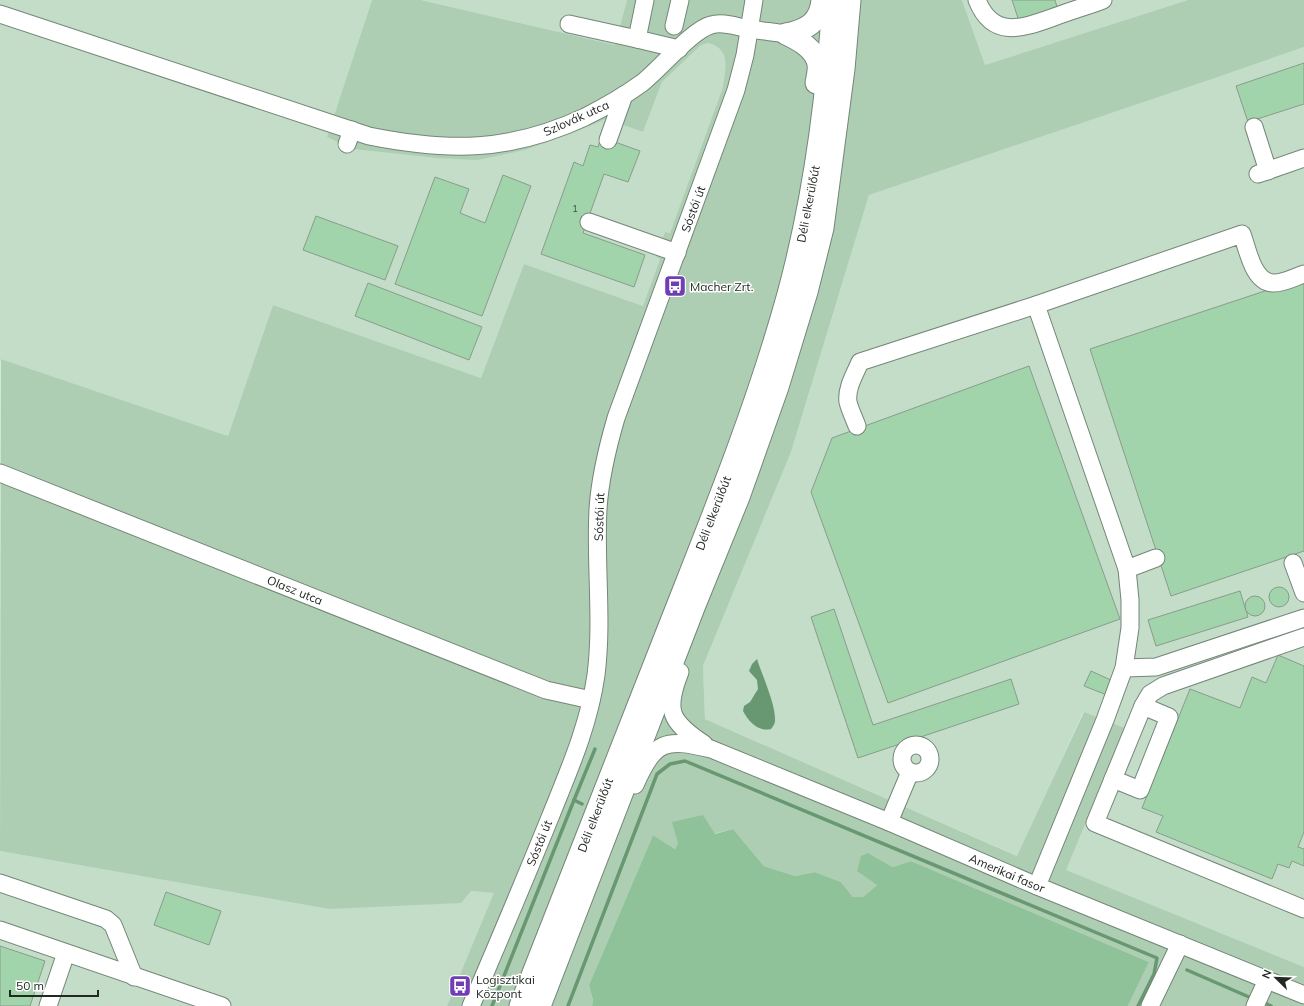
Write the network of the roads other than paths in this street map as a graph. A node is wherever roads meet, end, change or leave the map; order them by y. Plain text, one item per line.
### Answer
1 (645, 0) edge
2 (680, 0) edge
3 (754, 0) edge
4 (822, 0) edge
5 (833, 0) edge
6 (850, 0) edge
7 (977, 0) edge
8 (1103, 0) edge
9 (0, 14) edge
10 (568, 24) dead end
11 (674, 26) dead end
12 (749, 29) junction
13 (786, 34) junction
14 (637, 39) junction
15 (679, 49) junction
16 (624, 95) junction
17 (1254, 127) dead end
18 (820, 133) junction
19 (608, 140) dead end
20 (1304, 158) edge
21 (589, 222) dead end
22 (677, 253) junction
23 (1304, 274) edge
24 (1036, 305) junction
25 (857, 426) dead end
26 (0, 473) edge
27 (1156, 558) dead end
28 (1293, 563) dead end
29 (1127, 569) junction
30 (1304, 593) edge
31 (695, 605) junction
32 (1304, 618) edge
33 (1304, 637) edge
34 (1124, 668) junction
35 (591, 700) junction
36 (1143, 706) junction
37 (711, 748) junction
38 (910, 772) dead end
39 (1113, 779) junction
40 (889, 822) junction
41 (607, 836) junction
42 (0, 883) edge
43 (1037, 886) junction
44 (1304, 909) edge
45 (0, 930) edge
46 (1180, 944) junction
47 (66, 953) junction
48 (134, 976) junction
49 (1267, 980) junction
50 (1304, 995) edge
51 (48, 1006) edge
52 (222, 1006) edge
53 (471, 1006) edge
54 (520, 1006) edge
55 (540, 1006) edge
56 (1150, 1006) edge
57 (1255, 1006) edge

1 - 14 street
2 - 11 street
3 - 12 street
4 - 13 main road
5 - 18 main road, Déli elkerülőút
6 - 31 main road, Déli elkerülőút
7 - 8 street
9 - 16 street, Szlovák utca
10 - 14 street
12 - 13 street, Szlovák utca
12 - 15 street, Szlovák utca
12 - 22 street, Sóstói út
13 - 18 main road
14 - 15 street
15 - 16 street, Szlovák utca
16 - 19 street
17 - 20 street
18 - 54 main road, Déli elkerülőút
21 - 22 street
22 - 35 street, Sóstói út
23 - 24 street
24 - 25 street
24 - 29 street
26 - 35 street, Olasz utca
27 - 29 street
28 - 30 street
29 - 34 street
31 - 37 street
31 - 41 main road, Déli elkerülőút
32 - 34 street
33 - 36 street
34 - 43 street
35 - 53 street, Sóstói út
36 - 39 street
36 - 39 street
37 - 40 street, Amerikai fasor
37 - 41 street
38 - 40 street
39 - 44 street
40 - 43 street, Amerikai fasor
41 - 55 main road, Déli elkerülőút
42 - 48 street
43 - 46 street, Amerikai fasor
45 - 47 street
46 - 49 street, Amerikai fasor
46 - 56 street
47 - 48 street
47 - 51 street
48 - 52 street
49 - 50 street, Amerikai fasor
49 - 57 street

